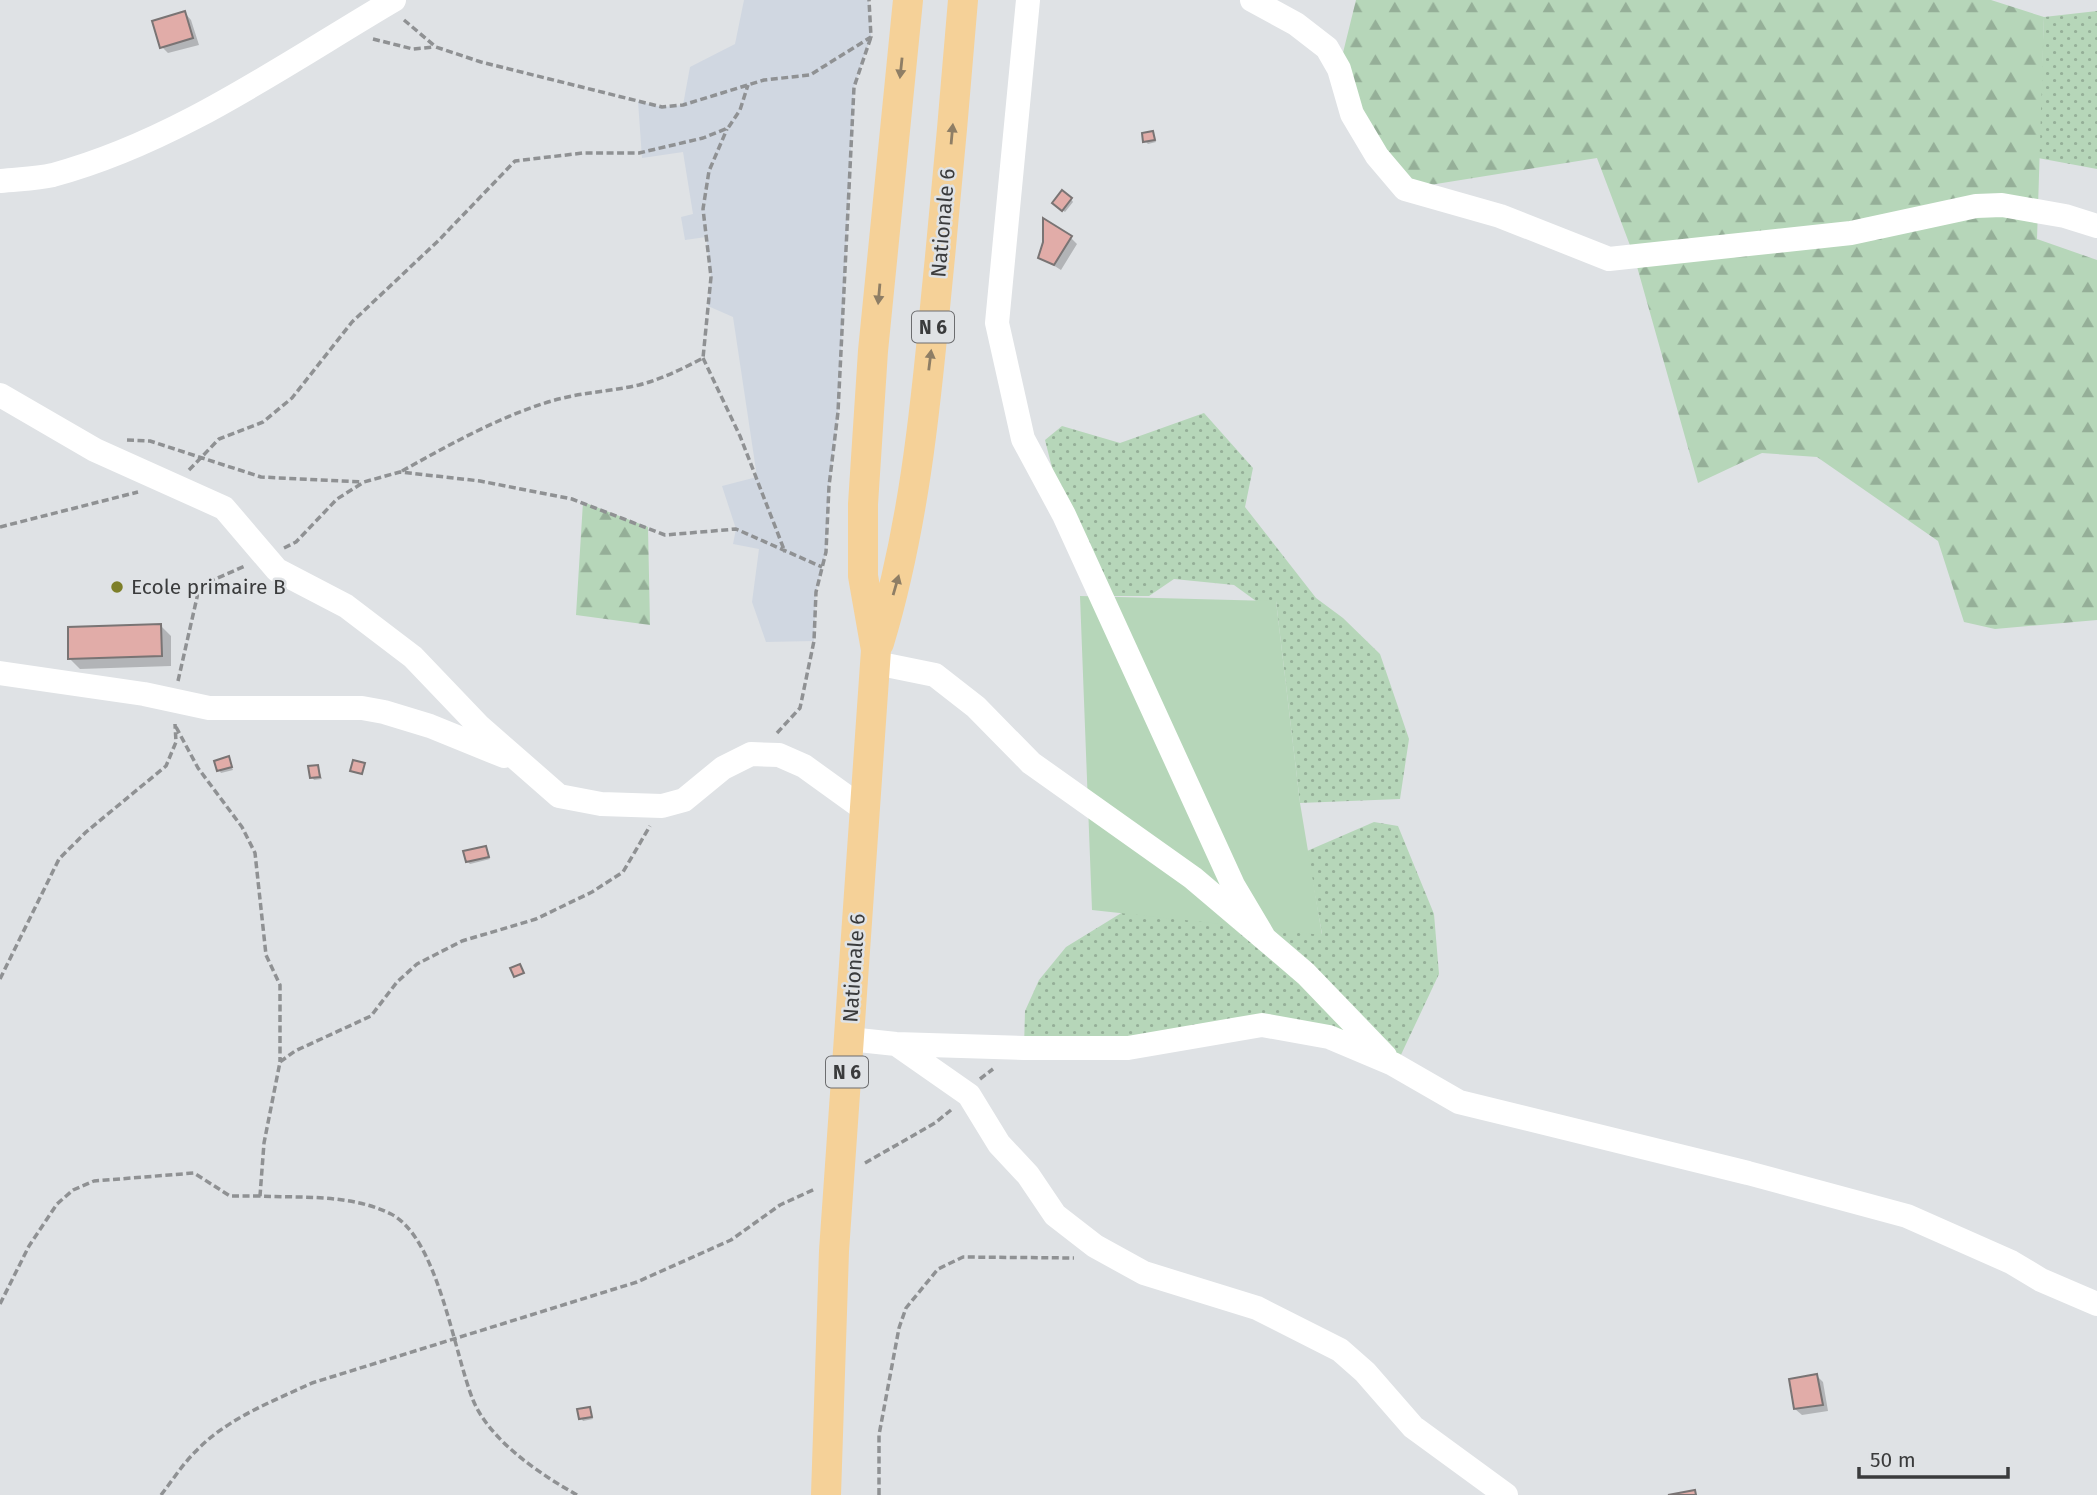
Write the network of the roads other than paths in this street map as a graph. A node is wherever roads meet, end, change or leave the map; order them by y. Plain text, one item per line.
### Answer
1 (908, 0) edge
2 (963, 0) edge
3 (1028, 0) edge
4 (1252, 0) edge
5 (390, 2) edge
6 (0, 181) edge
7 (2097, 226) edge
8 (0, 395) edge
9 (876, 657) junction
10 (0, 673) edge
11 (520, 762) junction
12 (865, 810) junction
13 (1265, 939) junction
14 (849, 1039) junction
15 (896, 1044) junction
16 (1393, 1064) junction
17 (2097, 1304) edge
18 (826, 1495) edge
19 (1506, 1495) edge

1 -> 9 main road, Nationale 6 / N 6
9 -> 2 main road, Nationale 6 / N 6
3 - 13 street
4 - 7 street
5 - 6 street
8 - 11 street
9 - 12 main road, Nationale 6 / N 6
9 - 13 street
10 - 11 street
11 - 12 street
12 - 14 main road, Nationale 6 / N 6
13 - 16 street
14 - 15 street
14 - 18 main road, Nationale 6 / N 6
15 - 16 street
15 - 19 street
16 - 17 street

